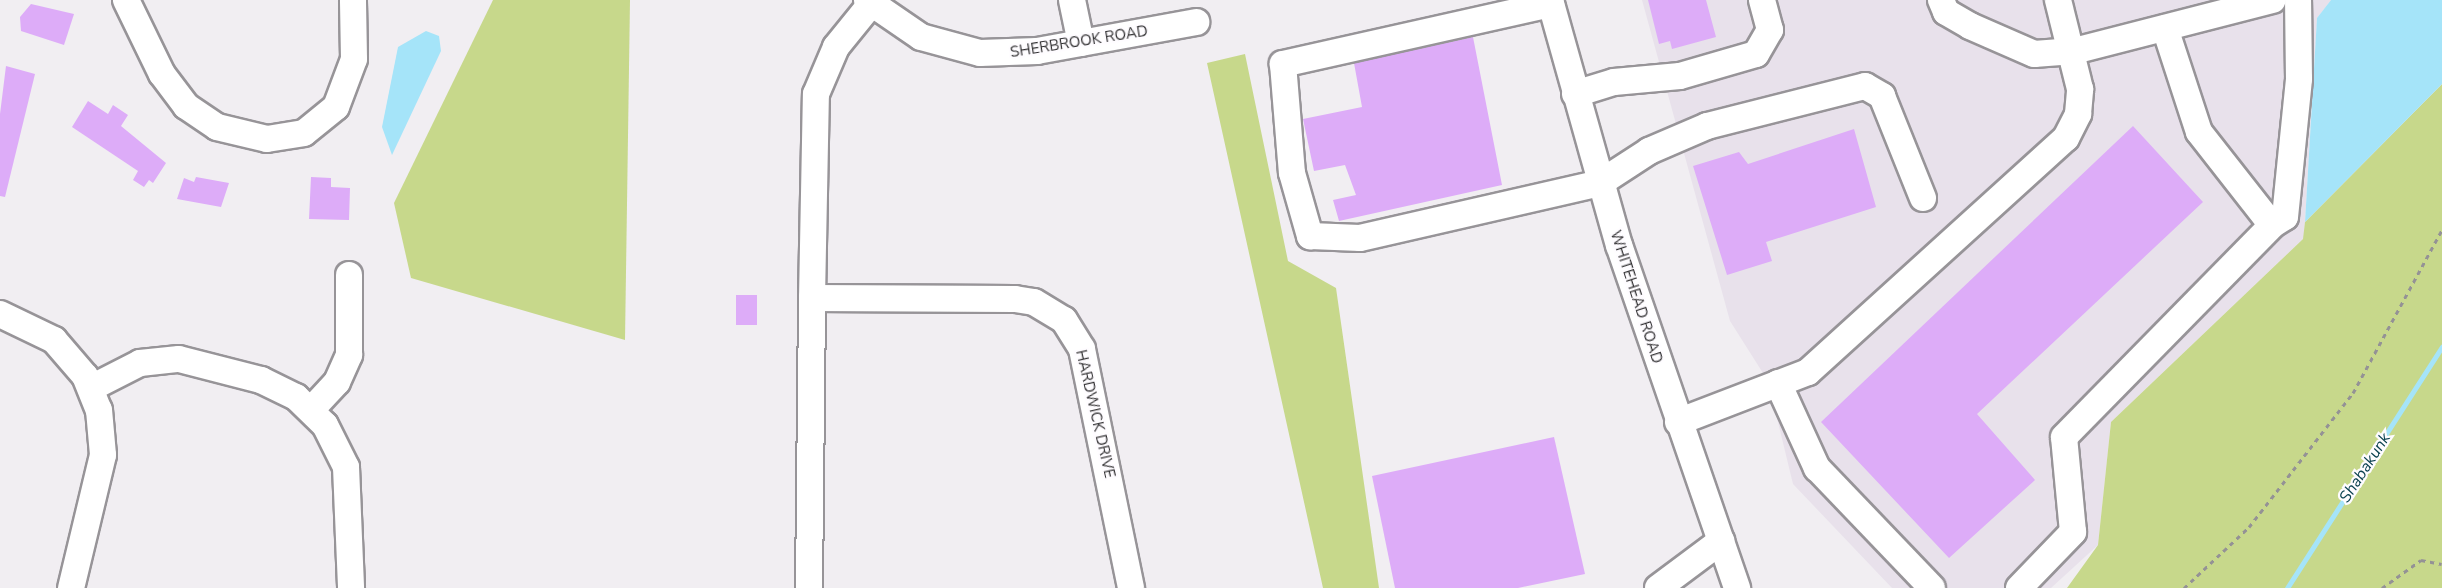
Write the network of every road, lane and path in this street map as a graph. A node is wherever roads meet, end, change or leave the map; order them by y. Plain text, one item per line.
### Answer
1 (126, 0) edge
2 (353, 0) edge
3 (1072, 0) edge
4 (1762, 0) edge
5 (1941, 0) edge
6 (2058, 0) edge
7 (2273, 0) edge
8 (2298, 0) edge
9 (869, 2) edge
10 (1551, 2) edge
11 (1196, 22) dead end
12 (2165, 28) junction
13 (1081, 43) junction
14 (2074, 51) junction
15 (1575, 94) junction
16 (1600, 183) junction
17 (1923, 198) dead end
18 (2272, 225) junction
19 (2442, 230) edge
20 (349, 275) dead end
21 (812, 298) junction
22 (0, 314) edge
23 (1778, 383) junction
24 (91, 388) junction
25 (311, 410) junction
26 (1678, 422) junction
27 (1720, 541) junction
28 (2442, 564) edge
29 (70, 588) edge
30 (351, 588) edge
31 (809, 588) edge
32 (1131, 588) edge
33 (1658, 588) edge
34 (1737, 588) edge
35 (1932, 588) edge
36 (2019, 588) edge
37 (2184, 588) edge
38 (2382, 588) edge

1 - 2 street
3 - 13 street
4 - 15 street
5 - 14 street
6 - 14 street
7 - 12 street
8 - 18 street
9 - 13 street, SHERBROOK ROAD
9 - 21 street
10 - 15 street, WHITEHEAD ROAD
10 - 16 street
11 - 13 street, SHERBROOK ROAD
12 - 14 street
12 - 18 street
14 - 23 street
15 - 16 street, WHITEHEAD ROAD
16 - 17 street
16 - 26 street, WHITEHEAD ROAD
18 - 36 street
19 - 37 path
20 - 25 street
21 - 31 street
21 - 32 street, HARDWICK DRIVE
22 - 24 street
23 - 26 street
23 - 35 street
24 - 25 street
24 - 29 street
25 - 30 street
26 - 27 street, WHITEHEAD ROAD
27 - 33 street
27 - 34 street, WHITEHEAD ROAD
28 - 38 path

